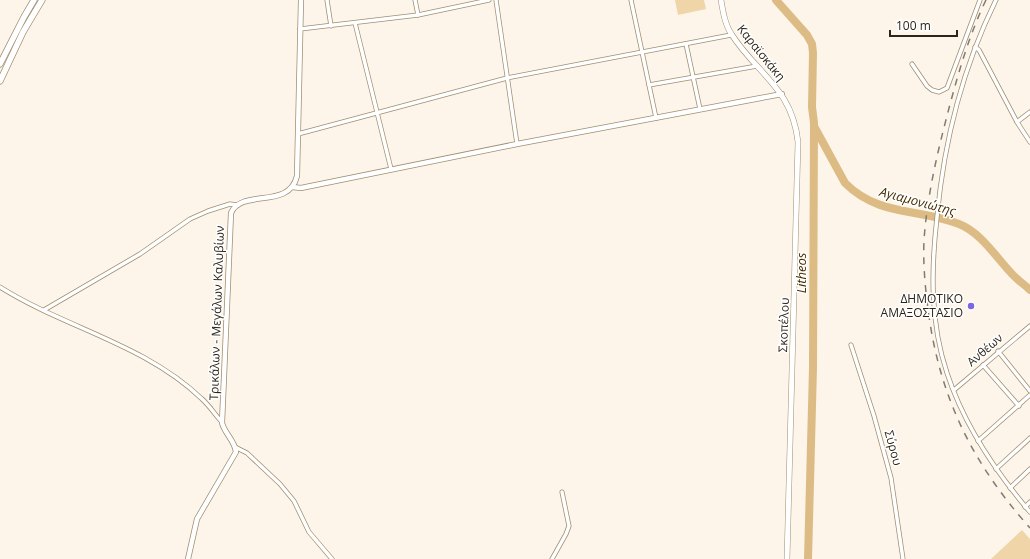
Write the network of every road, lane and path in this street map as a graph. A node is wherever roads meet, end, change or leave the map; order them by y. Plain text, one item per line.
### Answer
1 (34, 0) edge
2 (42, 0) edge
3 (301, 0) edge
4 (327, 0) edge
5 (415, 0) edge
6 (489, 0) edge
7 (496, 0) edge
8 (631, 0) edge
9 (721, 0) edge
10 (980, 0) edge
11 (996, 0) edge
12 (418, 15) junction
13 (355, 23) junction
14 (330, 26) junction
15 (300, 29) junction
16 (731, 34) junction
17 (686, 44) junction
18 (975, 46) junction
19 (642, 52) junction
20 (0, 64) edge
21 (912, 64) dead end
22 (758, 66) junction
23 (507, 78) junction
24 (693, 78) junction
25 (0, 81) edge
26 (649, 85) junction
27 (782, 94) junction
28 (700, 109) junction
29 (1030, 112) edge
30 (377, 113) junction
31 (656, 118) junction
32 (1017, 122) junction
33 (298, 134) junction
34 (1030, 142) edge
35 (517, 144) junction
36 (391, 169) junction
37 (292, 187) junction
38 (238, 205) junction
39 (0, 287) edge
40 (44, 310) junction
41 (1030, 326) edge
42 (851, 345) dead end
43 (998, 351) junction
44 (983, 365) junction
45 (954, 390) junction
46 (1030, 391) edge
47 (1030, 396) edge
48 (1019, 406) junction
49 (222, 423) junction
50 (1030, 438) edge
51 (978, 441) junction
52 (235, 447) junction
53 (1030, 469) edge
54 (996, 470) junction
55 (1010, 488) junction
56 (562, 492) dead end
57 (1030, 502) edge
58 (1025, 507) junction
59 (1030, 512) edge
60 (188, 559) edge
61 (332, 559) edge
62 (552, 559) edge
63 (787, 559) edge
64 (904, 559) edge

1 - 20 main road
2 - 25 main road
3 - 15 street
4 - 14 street
5 - 12 street
6 - 12 street
7 - 23 street
8 - 19 street
9 - 16 main road, Καραϊσκάκη
10 - 21 street
11 - 18 street
12 - 13 street
13 - 14 street
13 - 30 street
14 - 15 street
15 - 33 street
16 - 17 street
16 - 22 main road, Καραϊσκάκη
17 - 19 street
17 - 24 street
18 - 32 street
18 - 45 street
19 - 23 street
19 - 26 street
22 - 24 street
22 - 27 main road, Καραϊσκάκη
23 - 30 street
23 - 35 street
24 - 26 street
24 - 28 street
26 - 31 street
27 - 28 street
27 - 63 main road, Σκοπέλου
28 - 31 street
29 - 32 street
30 - 33 street
30 - 36 street
31 - 35 street
32 - 34 street
33 - 37 street
35 - 36 street
36 - 37 street
37 - 38 street
38 - 40 street
38 - 49 street, Τρικάλων - Μεγάλων Καλυβίων
39 - 40 street
40 - 49 street
41 - 43 street, Ανθέων
42 - 64 street, Σύρου
43 - 44 street, Ανθέων
43 - 46 street
44 - 45 street, Ανθέων
44 - 48 street
45 - 51 street
47 - 48 street
48 - 51 street
49 - 52 street, Τρικάλων - Μεγάλων Καλυβίων
50 - 54 street
51 - 54 street
52 - 60 street
52 - 61 street
53 - 55 street
54 - 55 street
55 - 58 street
56 - 62 street
57 - 58 street
58 - 59 street

